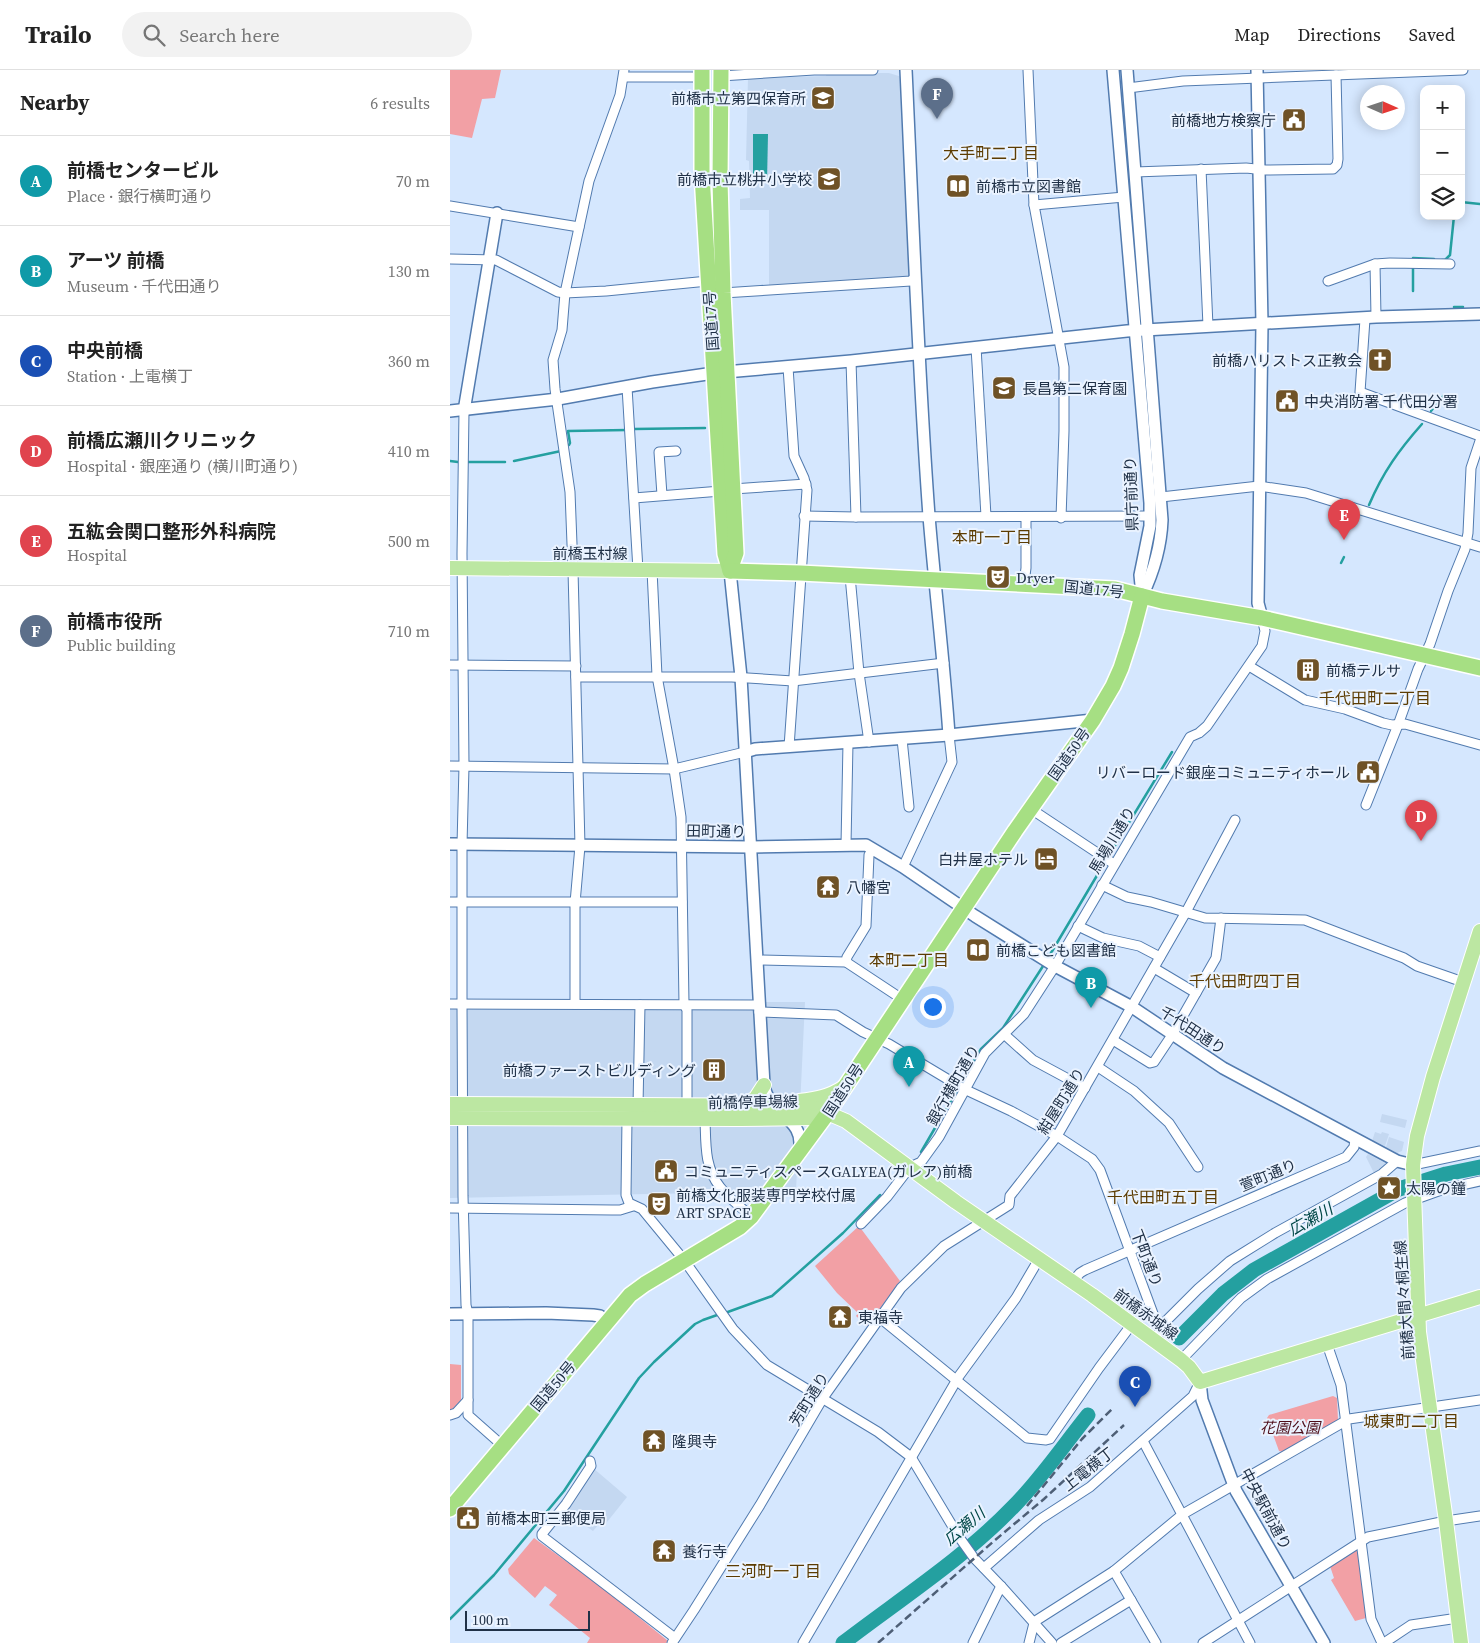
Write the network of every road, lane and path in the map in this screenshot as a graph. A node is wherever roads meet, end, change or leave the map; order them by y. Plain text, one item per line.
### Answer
1 (814, 70) edge
2 (873, 70) edge
3 (906, 70) edge
4 (1028, 70) edge
5 (1113, 70) edge
6 (1127, 70) edge
7 (1462, 70) edge
8 (702, 73) edge
9 (721, 73) edge
10 (624, 74) edge
11 (1257, 74) edge
12 (1336, 75) junction
13 (1128, 88) junction
14 (1258, 168) junction
15 (1201, 169) junction
16 (1135, 172) junction
17 (1124, 197) junction
18 (1034, 204) junction
19 (450, 206) edge
20 (497, 213) junction
21 (579, 227) junction
22 (450, 259) edge
23 (488, 259) junction
24 (1375, 264) junction
25 (1450, 264) dead end
26 (915, 277) junction
27 (1328, 280) dead end
28 (708, 281) junction
29 (565, 293) junction
30 (723, 293) junction
31 (1480, 314) edge
32 (1371, 318) junction
33 (1262, 324) junction
34 (1208, 326) junction
35 (1134, 330) junction
36 (1148, 330) junction
37 (1060, 339) junction
38 (976, 347) junction
39 (918, 354) junction
40 (851, 361) junction
41 (788, 367) junction
42 (720, 372) junction
43 (627, 387) junction
44 (558, 400) junction
45 (450, 411) edge
46 (464, 411) junction
47 (1480, 436) edge
48 (1480, 441) edge
49 (676, 451) dead end
50 (806, 484) junction
51 (1259, 486) junction
52 (727, 490) junction
53 (662, 496) junction
54 (1161, 497) junction
55 (634, 498) junction
56 (804, 516) junction
57 (986, 516) junction
58 (1150, 516) junction
59 (856, 517) junction
60 (929, 517) junction
61 (1026, 517) junction
62 (1061, 518) junction
63 (1467, 543) junction
64 (1480, 547) edge
65 (456, 568) edge
66 (573, 570) junction
67 (645, 570) junction
68 (730, 571) junction
69 (800, 573) junction
70 (850, 576) junction
71 (935, 581) junction
72 (1024, 583) junction
73 (1142, 596) junction
74 (1262, 618) junction
75 (1424, 656) junction
76 (944, 663) junction
77 (450, 666) edge
78 (463, 666) junction
79 (576, 666) junction
80 (1249, 666) junction
81 (1480, 668) edge
82 (859, 673) junction
83 (657, 676) junction
84 (576, 677) junction
85 (741, 677) junction
86 (794, 681) junction
87 (1093, 720) junction
88 (1398, 725) junction
89 (949, 735) junction
90 (902, 739) junction
91 (869, 742) junction
92 (848, 744) junction
93 (1480, 745) edge
94 (789, 748) junction
95 (745, 752) junction
96 (450, 766) edge
97 (464, 766) junction
98 (579, 768) junction
99 (674, 769) junction
100 (1366, 805) dead end
101 (909, 807) dead end
102 (1032, 809) junction
103 (1235, 820) dead end
104 (450, 844) edge
105 (846, 844) junction
106 (462, 845) junction
107 (580, 846) junction
108 (681, 846) junction
109 (751, 847) junction
110 (873, 849) junction
111 (1110, 861) junction
112 (903, 867) junction
113 (1102, 885) junction
114 (450, 902) edge
115 (462, 902) junction
116 (682, 902) junction
117 (575, 903) junction
118 (963, 908) junction
119 (1186, 912) junction
120 (1222, 918) junction
121 (1078, 926) junction
122 (1480, 931) edge
123 (1160, 957) junction
124 (757, 960) junction
125 (846, 962) junction
126 (1055, 966) junction
127 (1154, 968) junction
128 (1463, 982) junction
129 (1196, 993) junction
130 (902, 999) junction
131 (450, 1004) edge
132 (462, 1004) junction
133 (575, 1004) junction
134 (684, 1004) junction
135 (640, 1005) junction
136 (1132, 1007) junction
137 (759, 1008) junction
138 (1005, 1035) junction
139 (1172, 1035) junction
140 (877, 1038) junction
141 (1113, 1040) junction
142 (1098, 1067) junction
143 (844, 1087) junction
144 (764, 1088) junction
145 (1085, 1088) junction
146 (964, 1089) junction
147 (638, 1106) junction
148 (686, 1106) junction
149 (735, 1106) junction
150 (766, 1110) junction
151 (457, 1111) edge
152 (827, 1114) junction
153 (787, 1118) junction
154 (627, 1119) junction
155 (705, 1119) junction
156 (1057, 1136) junction
157 (1355, 1139) junction
158 (1480, 1151) edge
159 (799, 1153) junction
160 (1397, 1161) junction
161 (910, 1167) junction
162 (1198, 1167) dead end
163 (1413, 1172) junction
164 (1480, 1181) edge
165 (1414, 1196) junction
166 (1009, 1205) joint
167 (633, 1206) junction
168 (450, 1208) edge
169 (464, 1208) junction
170 (752, 1217) junction
171 (985, 1220) junction
172 (861, 1224) dead end
173 (1129, 1250) junction
174 (1039, 1259) junction
175 (684, 1260) junction
176 (1072, 1282) junction
177 (1480, 1297) edge
178 (450, 1314) edge
179 (468, 1314) junction
180 (1419, 1316) junction
181 (879, 1317) junction
182 (607, 1321) junction
183 (1160, 1321) junction
184 (1132, 1324) junction
185 (1150, 1337) junction
186 (1327, 1344) junction
187 (1181, 1360) junction
188 (956, 1381) junction
189 (1200, 1382) junction
190 (824, 1398) junction
191 (468, 1400) junction
192 (1480, 1400) edge
193 (1431, 1407) junction
194 (450, 1415) edge
195 (1346, 1420) junction
196 (1143, 1441) junction
197 (503, 1446) junction
198 (911, 1457) junction
199 (590, 1461) dead end
200 (1233, 1484) junction
201 (450, 1509) edge
202 (1183, 1514) junction
203 (1480, 1516) edge
204 (1446, 1520) junction
205 (1361, 1542) junction
206 (984, 1568) junction
207 (1114, 1572) junction
208 (1001, 1586) junction
209 (1291, 1586) junction
210 (1131, 1600) junction
211 (1458, 1618) junction
212 (1238, 1621) junction
213 (1034, 1623) junction
214 (673, 1640) edge
215 (803, 1643) edge
216 (973, 1643) edge
217 (1029, 1643) edge
218 (1052, 1643) edge
219 (1061, 1643) edge
220 (1156, 1643) edge
221 (1203, 1643) edge
222 (1250, 1643) edge
223 (1324, 1643) edge
224 (1383, 1643) edge
225 (1461, 1643) edge

1 - 2 street
1 - 9 street
3 - 26 street
4 - 18 street
5 - 17 street, 県庁前通り
6 - 13 street, 県庁前通り
7 - 12 street
8 - 10 street
8 - 28 highway, 国道17号
9 - 30 highway, 国道17号
10 - 21 street
11 - 12 street
11 - 13 street
11 - 14 street
12 - 14 street
13 - 16 street, 県庁前通り
14 - 15 street
14 - 33 street
15 - 16 street
15 - 34 street
16 - 36 street, 県庁前通り
17 - 18 street
17 - 35 street, 県庁前通り
18 - 37 street
19 - 20 street
20 - 21 street
20 - 23 street
21 - 29 street
22 - 23 street
23 - 29 street
23 - 46 street
24 - 25 street
24 - 27 street
24 - 32 street
26 - 30 street
26 - 39 street
28 - 29 street
28 - 42 highway, 国道17号
29 - 44 street
30 - 42 highway, 国道17号
31 - 32 street
32 - 33 street
32 - 47 street
33 - 34 street
33 - 51 street
34 - 36 street
35 - 36 street
35 - 37 street
35 - 58 street, 県庁前通り
36 - 54 street, 県庁前通り
37 - 38 street
37 - 62 street
38 - 39 street
38 - 57 street
39 - 40 street
39 - 60 street
40 - 41 street
40 - 59 street
41 - 42 street
41 - 50 street
42 - 43 street
42 - 52 highway, 国道17号
43 - 44 street
43 - 55 street
44 - 46 street
44 - 66 street
45 - 46 street
46 - 65 street
48 - 63 street
49 - 53 street
50 - 52 street
50 - 56 street
51 - 54 street
51 - 63 street
51 - 74 street
52 - 53 street
52 - 68 highway, 国道17号
53 - 55 street
54 - 73 street, 県庁前通り
55 - 67 street
56 - 59 street
56 - 69 street
57 - 60 street
57 - 61 street
58 - 62 street
58 - 73 street, 県庁前通り
59 - 60 street
60 - 71 street
61 - 62 street
61 - 72 street
63 - 64 street
63 - 75 street
65 - 66 main road, 前橋玉村線
65 - 78 street
66 - 67 main road, 前橋玉村線
66 - 79 street
67 - 68 main road, 前橋玉村線
67 - 83 street
68 - 69 highway, 国道17号
68 - 85 street
69 - 70 highway, 国道17号
69 - 86 street
70 - 71 highway, 国道17号
70 - 82 street
71 - 72 highway, 国道17号
71 - 76 street
72 - 73 highway, 国道17号
73 - 74 highway, 国道17号
73 - 87 highway, 国道50号
74 - 75 highway, 国道17号
74 - 80 street, 馬場川通り
75 - 81 highway, 国道17号
75 - 88 street
76 - 82 street
76 - 89 street
77 - 78 street
78 - 79 street
78 - 97 street
79 - 84 street
80 - 88 street
80 - 111 street, 馬場川通り
82 - 86 street
82 - 91 street
83 - 84 street
83 - 85 street
83 - 99 street
84 - 98 street
85 - 86 street
85 - 95 street
86 - 94 street
87 - 89 street
87 - 102 highway, 国道50号
88 - 93 street
88 - 100 street
89 - 90 street
89 - 112 street
90 - 91 street
90 - 101 street
91 - 92 street
92 - 94 street
92 - 105 street
94 - 95 street
95 - 99 street
95 - 109 street
96 - 97 street
97 - 98 street
97 - 106 street
98 - 99 street
98 - 107 street
99 - 108 street
102 - 111 street
102 - 118 highway, 国道50号
103 - 119 street, 紺屋町通り
104 - 106 street, 田町通り
105 - 109 street, 田町通り
105 - 110 street, 田町通り
106 - 107 street, 田町通り
106 - 115 street
107 - 108 street, 田町通り
107 - 117 street
108 - 109 street, 田町通り
108 - 116 street
109 - 124 street
110 - 112 street, 田町通り
110 - 125 street
111 - 113 street, 馬場川通り
112 - 118 street, 田町通り
113 - 119 street
113 - 121 street, 馬場川通り
114 - 115 street
115 - 117 street
115 - 132 street
116 - 117 street
116 - 134 street
117 - 133 street
118 - 126 street, 千代田通り
118 - 130 highway, 国道50号
119 - 120 street
119 - 123 street, 紺屋町通り
120 - 128 street
120 - 129 street
121 - 123 street
121 - 126 street, 馬場川通り
122 - 128 main road
123 - 127 street, 紺屋町通り
124 - 125 street
124 - 137 street
125 - 130 street
126 - 136 street, 千代田通り
126 - 138 street, 銀行横町通り
127 - 129 street
127 - 136 street, 紺屋町通り
128 - 163 main road
129 - 139 street
130 - 140 highway, 国道50号
131 - 132 street
132 - 133 street
132 - 151 street
133 - 135 street
134 - 135 street
134 - 137 street
134 - 148 street
135 - 147 street
136 - 139 street, 千代田通り
136 - 141 street, 紺屋町通り
137 - 140 street
137 - 144 street
138 - 145 street
138 - 146 street, 銀行横町通り
139 - 141 street
139 - 157 street, 千代田通り
140 - 143 highway, 国道50号
140 - 146 street
141 - 142 street, 紺屋町通り
142 - 145 street, 紺屋町通り
142 - 162 street
143 - 150 main road
143 - 152 highway, 国道50号
144 - 149 main road
144 - 150 main road
145 - 156 street, 紺屋町通り
146 - 156 street
146 - 161 street, 銀行横町通り
147 - 148 main road, 前橋停車場線
147 - 151 main road, 前橋停車場線
147 - 154 street
148 - 149 main road, 前橋停車場線
149 - 150 main road, 前橋停車場線
150 - 152 main road, 前橋停車場線
150 - 153 main road, 前橋停車場線
150 - 153 street
150 - 155 main road, 前橋停車場線
151 - 154 main road, 前橋停車場線
151 - 169 street
152 - 153 main road, 前橋停車場線
152 - 159 highway, 国道50号
152 - 161 main road, 前橋赤城線
153 - 159 street
154 - 155 main road, 前橋停車場線
154 - 167 street
155 - 170 street
156 - 166 street, 紺屋町通り
156 - 173 street, 下町通り
157 - 160 street, 千代田通り
157 - 173 street, 萱町通り
158 - 163 street
159 - 170 highway, 国道50号
160 - 163 street, 千代田通り
160 - 183 street
161 - 171 main road, 前橋赤城線
161 - 172 street, 銀行横町通り
163 - 165 main road, 前橋大間々桐生線
164 - 165 street
165 - 180 main road, 前橋大間々桐生線
165 - 187 street
166 - 171 street, 芳町通り
167 - 169 street
167 - 175 street
168 - 169 street
169 - 179 street
170 - 175 highway, 国道50号
171 - 174 main road, 前橋赤城線
171 - 181 street, 芳町通り
173 - 176 street, 萱町通り
173 - 183 street, 下町通り
174 - 176 main road, 前橋赤城線
174 - 188 street
175 - 182 highway, 国道50号
175 - 190 street
176 - 184 main road, 前橋赤城線
177 - 180 main road
178 - 179 street
179 - 182 street
179 - 191 street
180 - 186 main road
180 - 193 main road, 前橋大間々桐生線
181 - 188 street
181 - 190 street, 芳町通り
182 - 197 highway, 国道50号
183 - 185 street
183 - 185 street
184 - 185 main road, 前橋赤城線
184 - 188 street
185 - 187 main road, 前橋赤城線
186 - 189 main road
186 - 195 street
187 - 189 main road, 前橋赤城線
188 - 198 street
189 - 196 street, 上電横丁
189 - 200 street, 中央駅前通り
190 - 198 street
190 - 214 street, 芳町通り
191 - 194 street
191 - 197 street
192 - 193 street
193 - 195 street
193 - 204 main road, 前橋大間々桐生線
195 - 200 street
195 - 205 street
196 - 202 street
196 - 206 street, 上電横丁
197 - 201 highway, 国道50号
198 - 206 street
198 - 215 street
199 - 214 street
200 - 202 street
200 - 209 street, 中央駅前通り
202 - 207 street
202 - 212 street
203 - 204 street
204 - 205 street
204 - 211 main road, 前橋大間々桐生線
205 - 209 street
205 - 224 street
206 - 208 street
207 - 210 street
207 - 213 street
208 - 213 street
208 - 216 street
209 - 212 street
209 - 223 street, 中央駅前通り
210 - 219 street
210 - 220 street
211 - 224 street
211 - 225 main road, 前橋大間々桐生線
212 - 221 street
212 - 222 street
213 - 217 street
213 - 218 street

